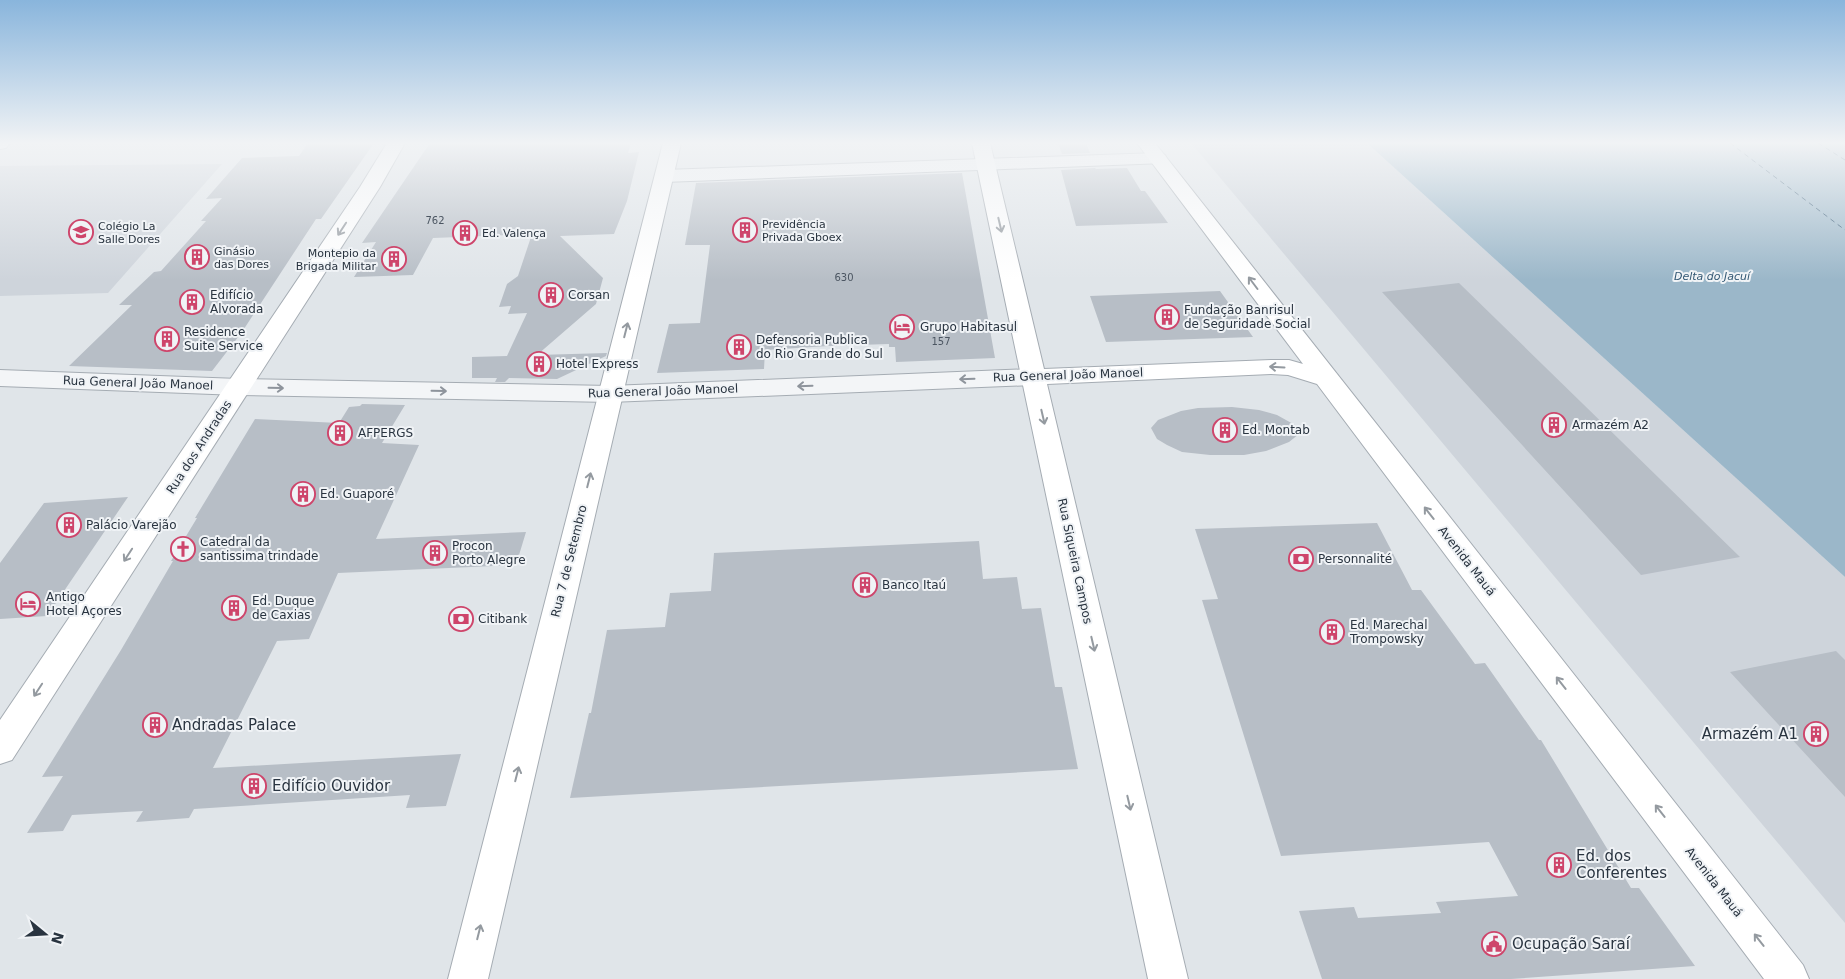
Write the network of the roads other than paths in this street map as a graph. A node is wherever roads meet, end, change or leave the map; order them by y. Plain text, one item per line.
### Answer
1 (369, 189) edge
2 (661, 189) edge
3 (992, 189) edge
4 (1181, 189) edge
5 (1033, 377) junction
6 (0, 378) edge
7 (1325, 378) junction
8 (239, 387) junction
9 (610, 394) junction
10 (0, 749) edge
11 (468, 979) edge
12 (1168, 979) edge
13 (1789, 979) edge

1 -> 8 street, Rua dos Andradas
9 -> 2 street, Rua 7 de Setembro
3 -> 5 street, Rua Siqueira Campos
7 -> 4 street, Avenida Mauá
7 -> 5 street, Rua General João Manoel
5 -> 9 street, Rua General João Manoel
5 -> 12 street, Rua Siqueira Campos
6 - 8 street, Rua General João Manoel
13 -> 7 street, Avenida Mauá
8 -> 9 street, Rua General João Manoel
8 -> 10 street, Rua dos Andradas
11 -> 9 street, Rua 7 de Setembro

